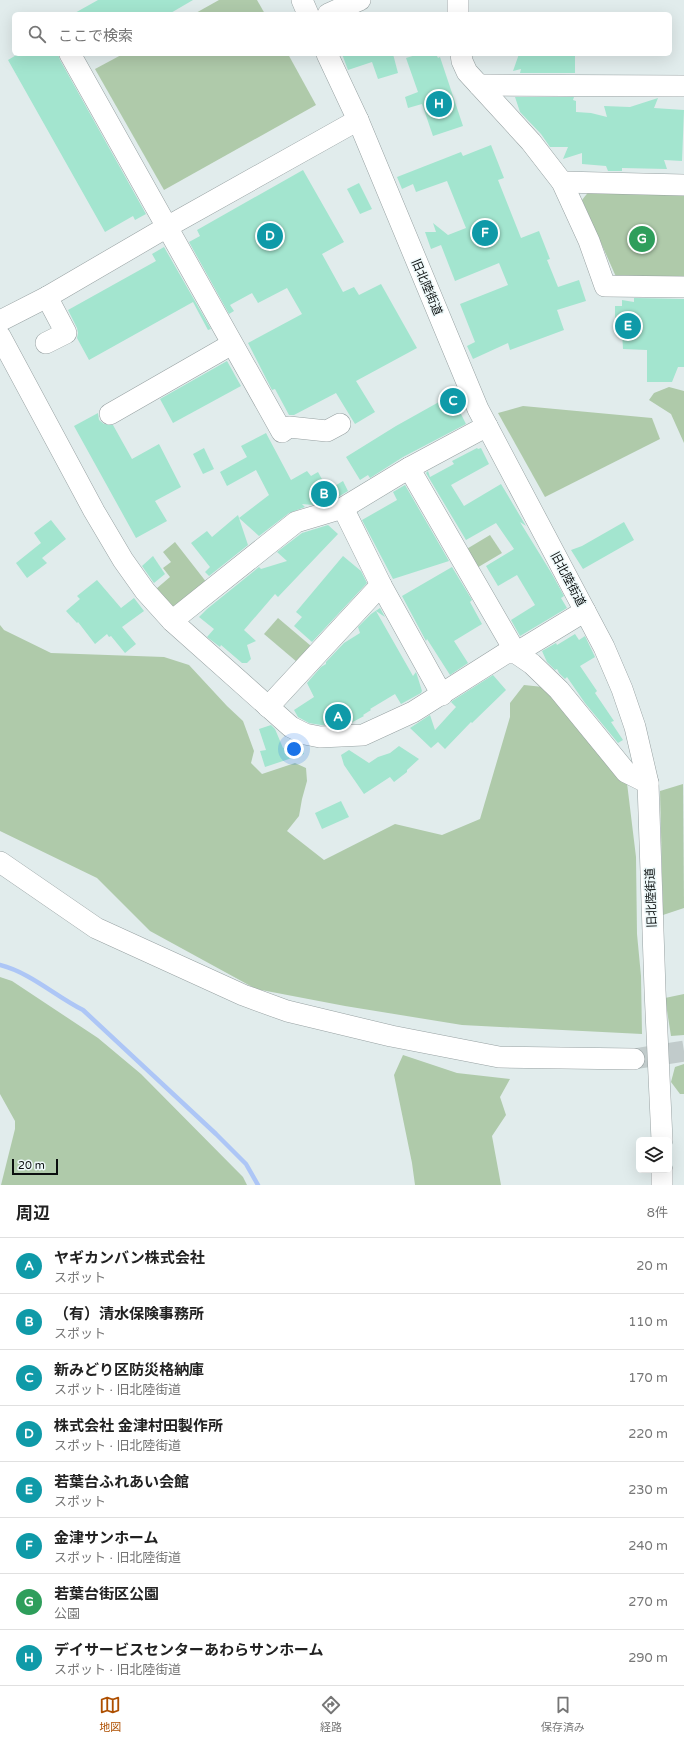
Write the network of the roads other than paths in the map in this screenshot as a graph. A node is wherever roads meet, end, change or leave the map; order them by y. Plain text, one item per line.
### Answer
1 (302, 0) edge
2 (360, 0) edge
3 (458, 0) edge
4 (307, 12) edge
5 (333, 12) edge
6 (458, 12) edge
7 (71, 56) edge
8 (328, 56) edge
9 (461, 56) edge
10 (479, 85) junction
11 (684, 86) edge
12 (358, 120) junction
13 (562, 182) junction
14 (684, 185) edge
15 (167, 227) junction
16 (684, 286) edge
17 (47, 297) junction
18 (0, 321) edge
19 (0, 336) edge
20 (46, 343) dead end
21 (232, 344) junction
22 (110, 414) dead end
23 (340, 424) dead end
24 (487, 426) junction
25 (409, 468) junction
26 (343, 508) junction
27 (381, 585) junction
28 (585, 611) junction
29 (172, 620) junction
30 (516, 653) junction
31 (442, 695) junction
32 (268, 707) junction
33 (648, 783) junction
34 (0, 862) edge
35 (634, 1059) tunnel mouth
36 (662, 1137) edge
37 (662, 1173) edge
38 (662, 1185) edge

1 - 4 street
2 - 5 street
3 - 6 street
7 - 15 street
8 - 12 street, 旧北陸街道
9 - 10 street
10 - 11 street
10 - 13 street
12 - 15 street
12 - 24 street, 旧北陸街道
13 - 14 street
13 - 16 street
15 - 17 street
15 - 21 street
17 - 18 street
17 - 20 street
19 - 29 street
21 - 22 street
21 - 23 street
24 - 25 street
24 - 28 street, 旧北陸街道
25 - 26 street
25 - 30 street
26 - 27 street
26 - 29 street
27 - 31 street
27 - 32 street
28 - 30 street
28 - 33 street, 旧北陸街道
29 - 32 street
30 - 31 street
30 - 33 street
31 - 32 street
33 - 36 street, 旧北陸街道
34 - 35 street
37 - 38 street

